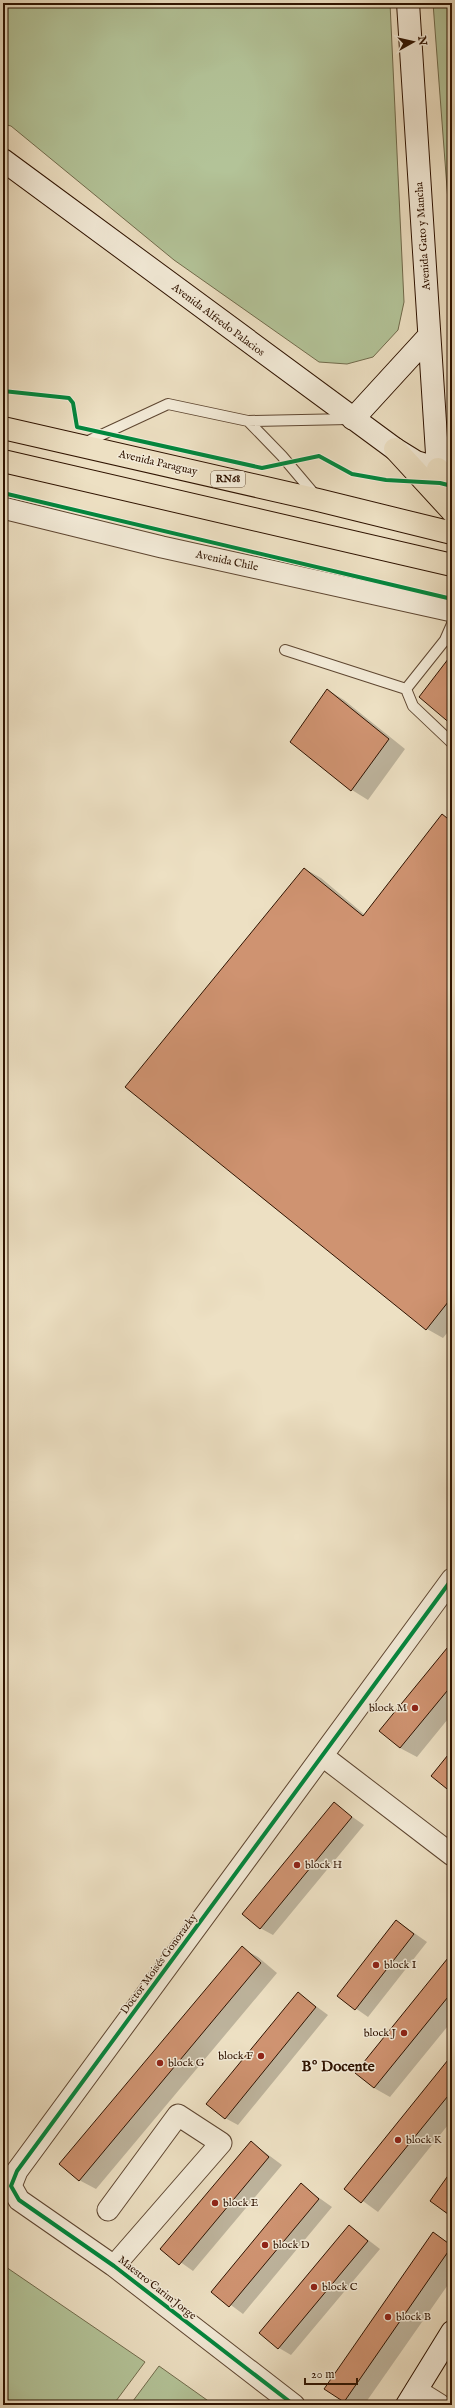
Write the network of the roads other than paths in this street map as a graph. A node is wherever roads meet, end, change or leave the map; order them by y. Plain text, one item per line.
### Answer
1 (408, 3) edge
2 (3, 160) edge
3 (429, 336) junction
4 (353, 419) junction
5 (248, 421) junction
6 (3, 428) edge
7 (79, 446) junction
8 (394, 449) junction
9 (3, 461) edge
10 (445, 471) edge
11 (318, 500) junction
12 (448, 506) edge
13 (3, 508) edge
14 (452, 533) edge
15 (452, 566) edge
16 (452, 611) edge
17 (452, 624) edge
18 (285, 650) dead end
19 (406, 690) junction
20 (452, 743) edge
21 (452, 1579) edge
22 (324, 1757) junction
23 (452, 1854) edge
24 (11, 2186) joint
25 (108, 2210) dead end
26 (114, 2266) junction
27 (452, 2332) edge
28 (412, 2398) edge
29 (294, 2405) edge
30 (440, 2405) edge

1 - 3 street, Avenida Gato y Mancha
2 - 4 street, Avenida Alfredo Palacios
3 - 4 street
3 - 10 street, Avenida Gato y Mancha
4 - 5 lane
4 - 8 street, Avenida Alfredo Palacios
5 - 7 lane
5 - 11 lane
6 - 7 main road, Avenida Paraguay / RN68
7 - 11 main road, Avenida Paraguay / RN68
8 - 10 street, Avenida Alfredo Palacios
8 - 12 main road
9 - 15 main road
10 - 12 main road
11 - 14 main road, Avenida Paraguay / RN68
13 - 16 street, Avenida Chile
17 - 19 lane
18 - 19 lane
19 - 20 lane
21 - 22 street, Doctor Moisés Gonorazky
22 - 23 street
22 - 24 street, Doctor Moisés Gonorazky
24 - 26 street, Maestro Carim Jorge
25 - 26 street
26 - 29 street, Maestro Carim Jorge
27 - 28 street
28 - 30 street

